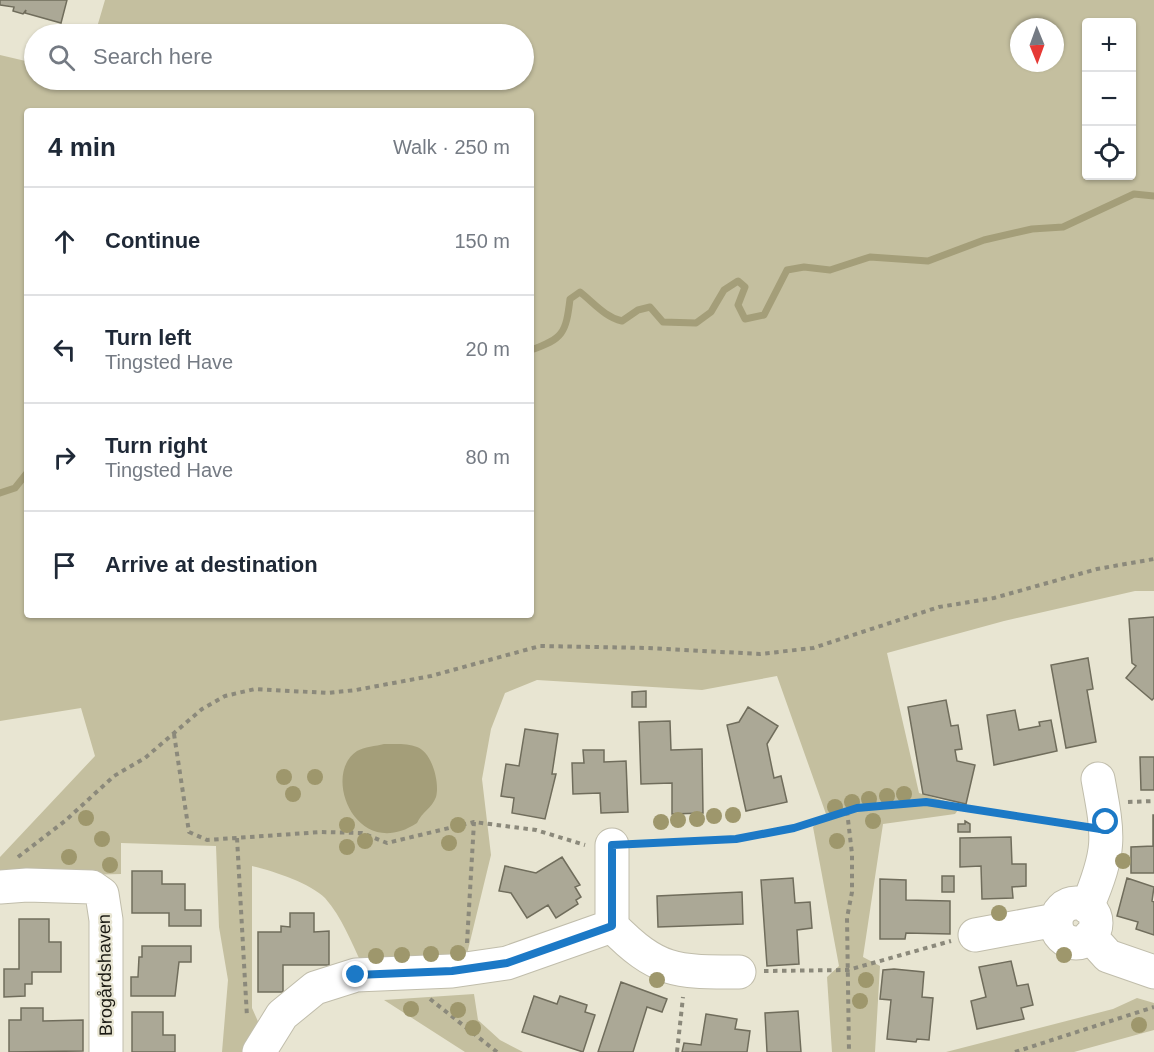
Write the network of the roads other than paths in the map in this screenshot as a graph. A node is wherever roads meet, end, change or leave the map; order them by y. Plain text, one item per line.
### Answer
1 (1098, 779) dead end
2 (612, 845) road end
3 (5, 875) edge
4 (1089, 921) junction
5 (612, 926) junction
6 (975, 934) road end
7 (739, 972) road end
8 (1154, 972) edge
9 (260, 1048) edge
10 (106, 1052) edge

1 - 4 street
2 - 5 street
3 - 10 street, Brogårdshaven
4 - 6 street
4 - 8 street
5 - 7 street
5 - 9 street

